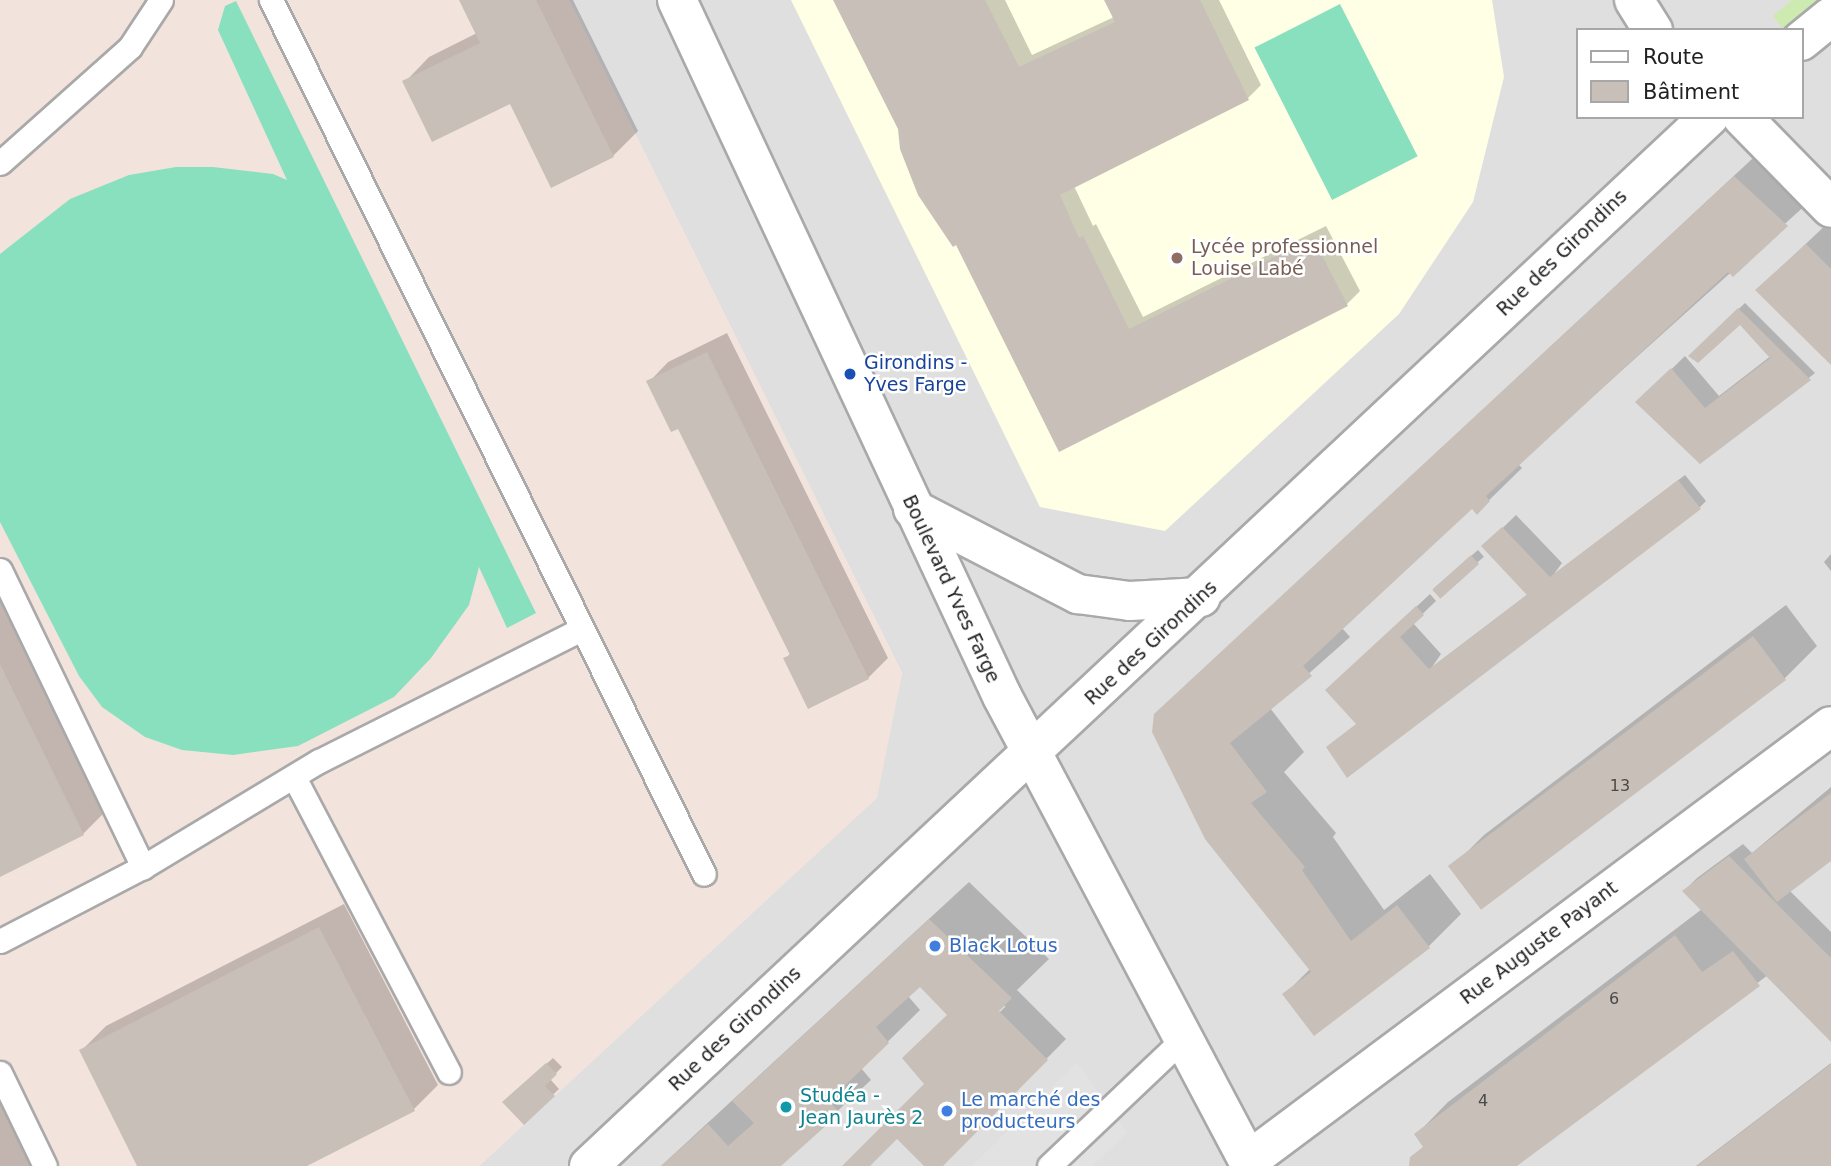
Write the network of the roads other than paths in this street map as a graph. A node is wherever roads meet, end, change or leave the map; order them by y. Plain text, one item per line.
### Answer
1 (161, 0) edge
2 (271, 0) edge
3 (677, 0) edge
4 (1634, 0) edge
5 (1831, 17) edge
6 (1652, 28) edge
7 (1803, 39) edge
8 (1707, 119) edge
9 (1744, 119) edge
10 (0, 163) edge
11 (1831, 208) edge
12 (913, 509) junction
13 (0, 570) edge
14 (1201, 597) junction
15 (582, 629) junction
16 (1831, 726) edge
17 (1030, 754) junction
18 (294, 777) junction
19 (143, 867) junction
20 (704, 874) dead end
21 (0, 942) edge
22 (1183, 1039) junction
23 (449, 1072) dead end
24 (0, 1073) edge
25 (1249, 1163) edge
26 (45, 1166) edge
27 (589, 1166) edge
28 (1049, 1166) edge

1 - 10 lane
2 - 15 lane
3 - 12 street, Boulevard Yves Farge
4 - 6 street
5 - 7 street
8 - 14 street, Rue des Girondins
9 - 11 street
12 - 14 street
12 - 17 street, Boulevard Yves Farge
13 - 19 lane
14 - 17 street, Rue des Girondins
15 - 18 lane
15 - 20 lane
16 - 25 street, Rue Auguste Payant
17 - 22 street, Boulevard Yves Farge
17 - 27 street, Rue des Girondins
18 - 19 lane
18 - 23 lane
19 - 21 lane
22 - 25 street, Boulevard Yves Farge
22 - 28 lane
24 - 26 lane

